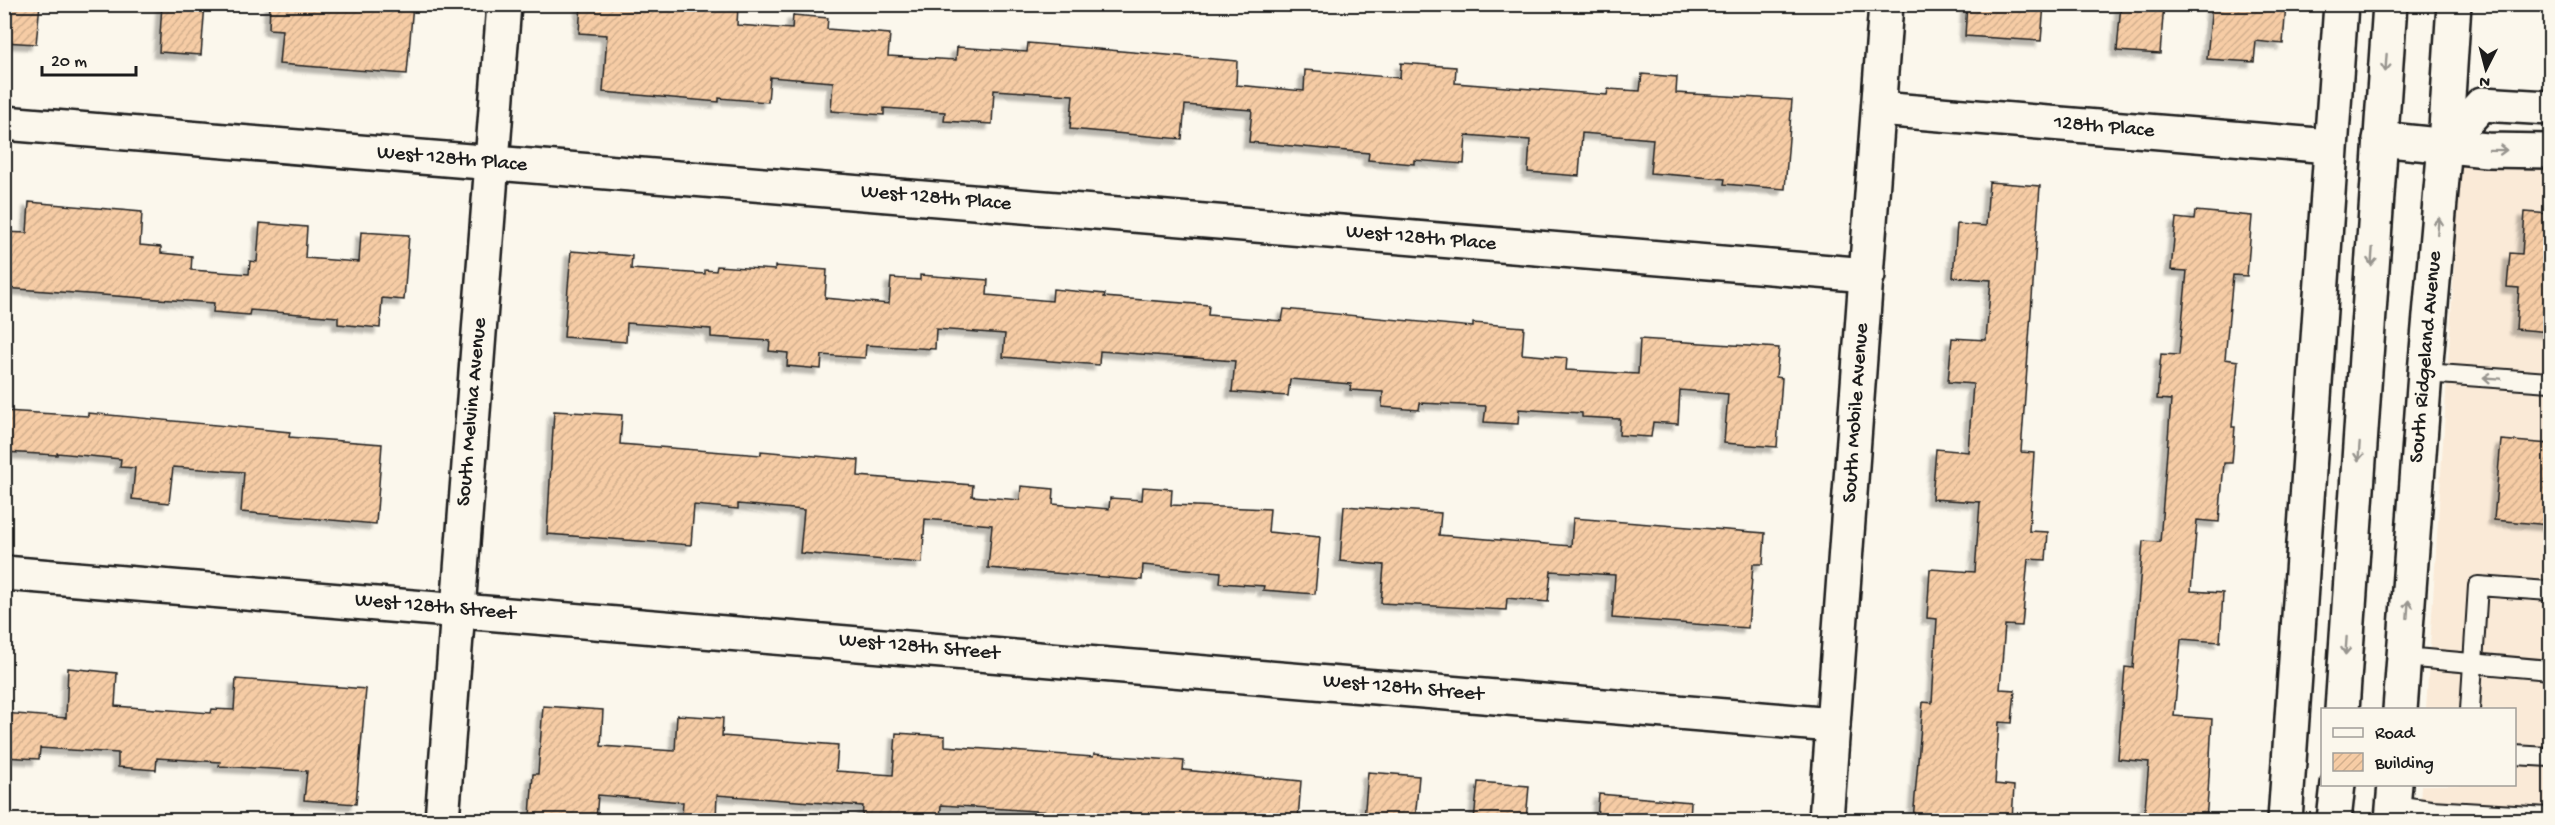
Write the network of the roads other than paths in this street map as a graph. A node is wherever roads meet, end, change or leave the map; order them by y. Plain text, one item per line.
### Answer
1 (504, 4) edge
2 (1886, 4) edge
3 (2341, 4) edge
4 (2390, 4) edge
5 (2454, 4) edge
6 (2550, 108) edge
7 (1879, 109) junction
8 (4, 123) edge
9 (2380, 139) junction
10 (2445, 144) junction
11 (2330, 146) junction
12 (2550, 151) edge
13 (493, 163) junction
14 (1868, 275) junction
15 (2424, 373) junction
16 (2550, 382) edge
17 (4, 573) edge
18 (2550, 591) edge
19 (457, 609) junction
20 (2404, 657) junction
21 (2472, 661) junction
22 (2550, 670) edge
23 (2342, 708) edge
24 (2400, 708) edge
25 (2470, 708) edge
26 (1833, 725) junction
27 (2516, 755) edge
28 (2550, 757) edge
29 (2338, 786) edge
30 (2393, 803) edge
31 (2445, 816) edge
32 (2550, 817) edge
33 (442, 820) edge
34 (1826, 820) edge
35 (2285, 820) edge
36 (2334, 820) edge

1 - 13 street, South Melvina Avenue
2 - 7 street, South Mobile Avenue
3 - 11 street
4 -> 9 street
5 - 10 street, South Ridgeland Avenue
6 - 10 street
7 - 11 street, 128th Place
7 - 14 street, South Mobile Avenue
8 - 13 street, West 128th Place
9 - 10 street
9 -> 23 street
10 -> 12 street
15 -> 10 street, South Ridgeland Avenue
11 - 35 street
13 - 14 street, West 128th Place
13 - 19 street, South Melvina Avenue
14 - 26 street, South Mobile Avenue
16 -> 15 lane
20 -> 15 street, South Ridgeland Avenue
17 - 19 street, West 128th Street
18 - 21 lane
19 - 26 street, West 128th Street
19 - 33 street, South Melvina Avenue
20 - 21 lane
20 - 24 street, South Ridgeland Avenue
21 - 22 lane
21 - 25 lane
26 - 34 street, South Mobile Avenue
27 - 28 lane
29 - 36 street
30 - 31 lane
31 - 32 lane

